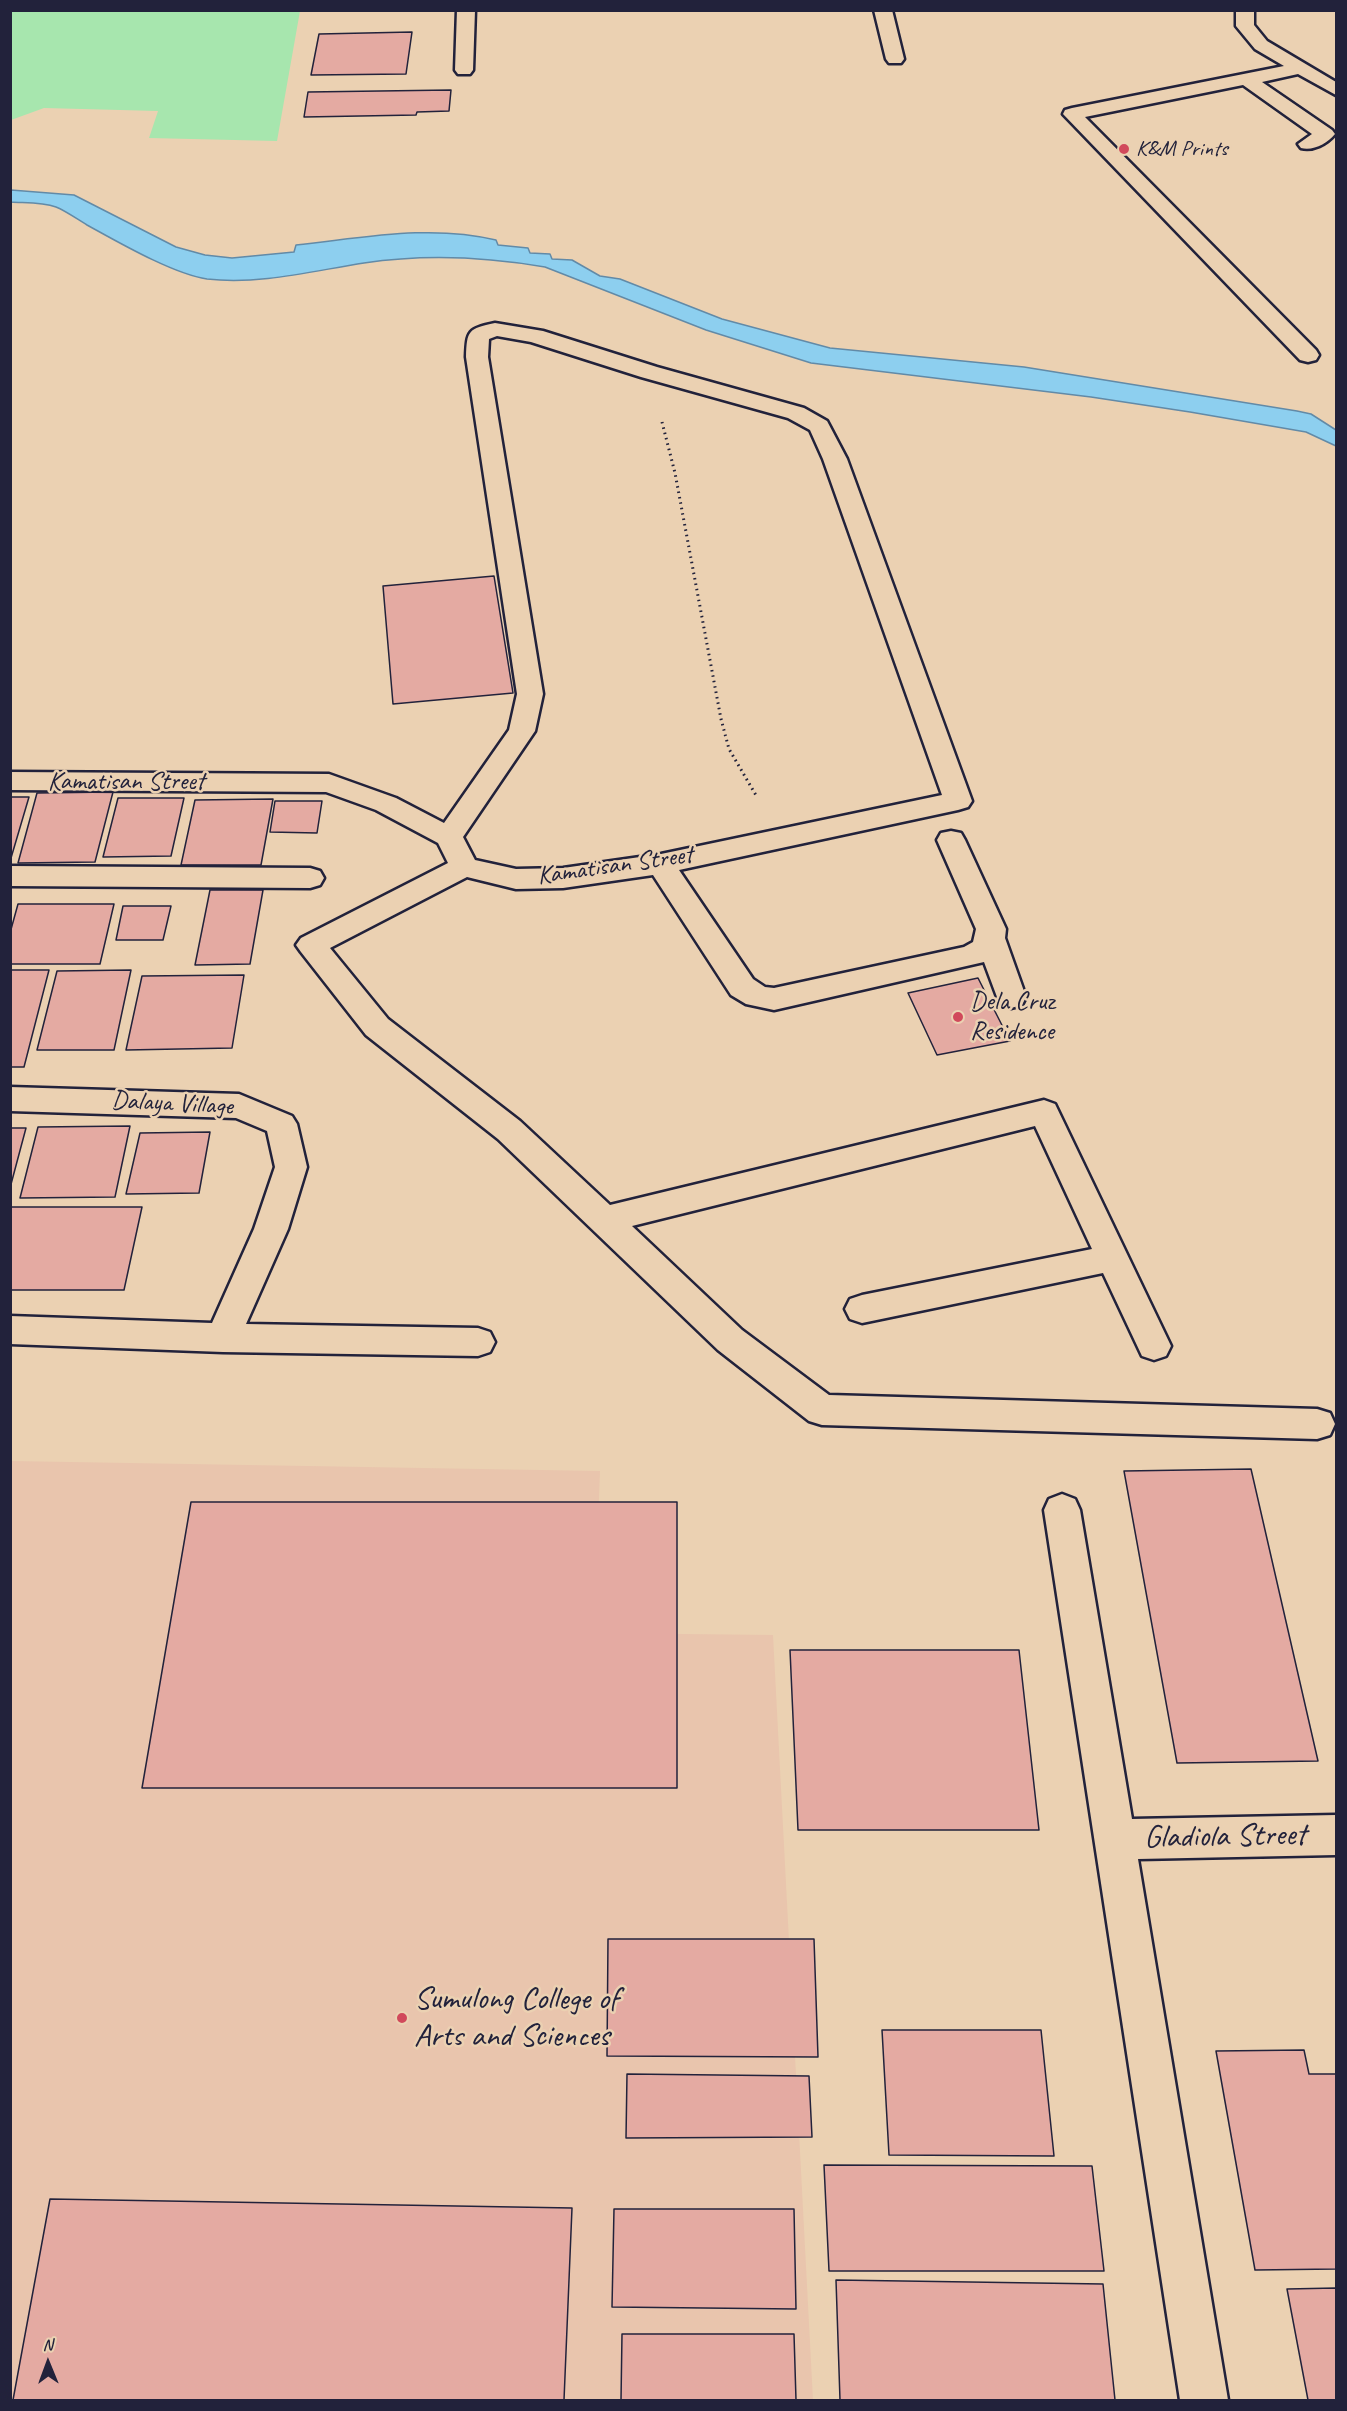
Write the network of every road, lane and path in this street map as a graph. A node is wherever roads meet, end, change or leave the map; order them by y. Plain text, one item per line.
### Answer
1 (466, 10) edge
2 (884, 10) edge
3 (1245, 10) edge
4 (894, 59) dead end
5 (1303, 68) junction
6 (464, 70) dead end
7 (1246, 79) junction
8 (1336, 89) edge
9 (1308, 144) dead end
10 (1308, 355) dead end
11 (649, 372) junction
12 (10, 781) edge
13 (449, 837) junction
14 (781, 838) junction
15 (951, 840) dead end
16 (661, 864) junction
17 (464, 867) junction
18 (10, 876) edge
19 (310, 878) dead end
20 (991, 940) junction
21 (1011, 997) dead end
22 (10, 1099) edge
23 (603, 1220) junction
24 (1113, 1258) junction
25 (862, 1309) dead end
26 (10, 1330) edge
27 (223, 1338) junction
28 (477, 1342) dead end
29 (1154, 1346) dead end
30 (1317, 1424) dead end
31 (1062, 1510) dead end
32 (1336, 1834) edge
33 (1113, 1839) junction
34 (1204, 2400) edge

1 - 6 street
2 - 4 street
3 - 5 street
5 - 7 street
5 - 8 street
7 - 9 street
7 - 10 street
11 - 13 street
11 - 14 path
11 - 14 street, Kamatisan Street
12 - 13 street, Kamatisan Street
13 - 17 street
14 - 16 street, Kamatisan Street
15 - 20 street
16 - 17 street, Kamatisan Street
16 - 20 street
17 - 23 street
18 - 19 street
20 - 21 street
22 - 27 street, Dalaya Village
23 - 24 street
23 - 30 street
24 - 25 street
24 - 29 street
26 - 27 street
27 - 28 street
31 - 33 street
32 - 33 street, Gladiola Street
33 - 34 street

